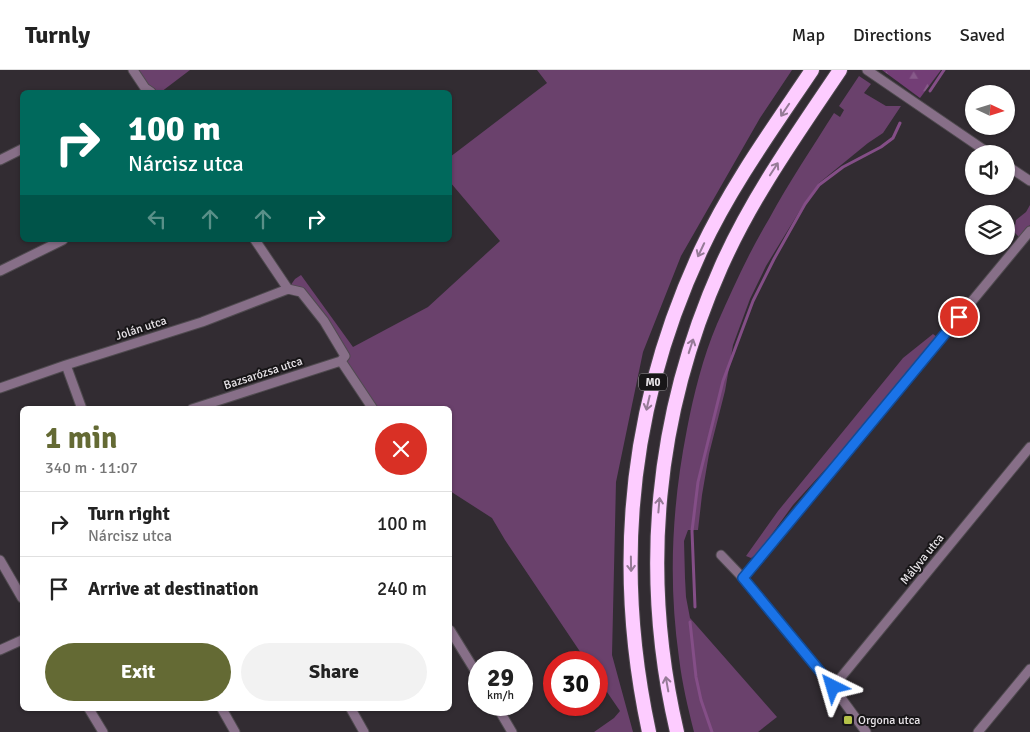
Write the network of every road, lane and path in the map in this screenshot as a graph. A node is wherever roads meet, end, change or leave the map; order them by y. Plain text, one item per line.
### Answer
1 (133, 70) edge
2 (812, 70) edge
3 (840, 70) edge
4 (867, 70) edge
5 (148, 90) edge
6 (977, 145) edge
7 (20, 150) edge
8 (0, 160) edge
9 (1015, 171) edge
10 (1030, 181) edge
11 (1030, 231) edge
12 (59, 242) edge
13 (256, 242) edge
14 (0, 271) edge
15 (288, 289) junction
16 (341, 361) junction
17 (66, 365) junction
18 (0, 388) edge
19 (81, 406) edge
20 (201, 406) edge
21 (371, 406) edge
22 (1030, 448) edge
23 (721, 555) dead end
24 (0, 560) edge
25 (743, 578) junction
26 (20, 590) edge
27 (452, 633) edge
28 (20, 641) edge
29 (0, 650) edge
30 (468, 659) edge
31 (1030, 669) edge
32 (833, 687) junction
33 (90, 711) edge
34 (223, 711) edge
35 (352, 711) edge
36 (503, 716) edge
37 (861, 730) edge
38 (103, 732) edge
39 (236, 732) edge
40 (364, 732) edge
41 (512, 732) edge
42 (649, 732) edge
43 (677, 732) edge
44 (978, 732) edge

1 - 5 street
2 -> 42 highway, M0
43 -> 3 highway, M0
4 - 6 street
7 - 8 street
9 - 10 street
11 - 25 street
12 - 14 street
13 - 15 street
15 - 16 street
15 - 17 street, Jolán utca
16 - 20 street, Bazsarózsa utca
16 - 21 street
17 - 18 street, Jolán utca
17 - 19 street
22 - 32 street, Mályva utca
23 - 25 street
24 - 26 street
25 - 32 street
27 - 30 street
28 - 29 street
31 - 44 street
32 - 37 street
33 - 38 street
34 - 39 street
35 - 40 street
36 - 41 street

